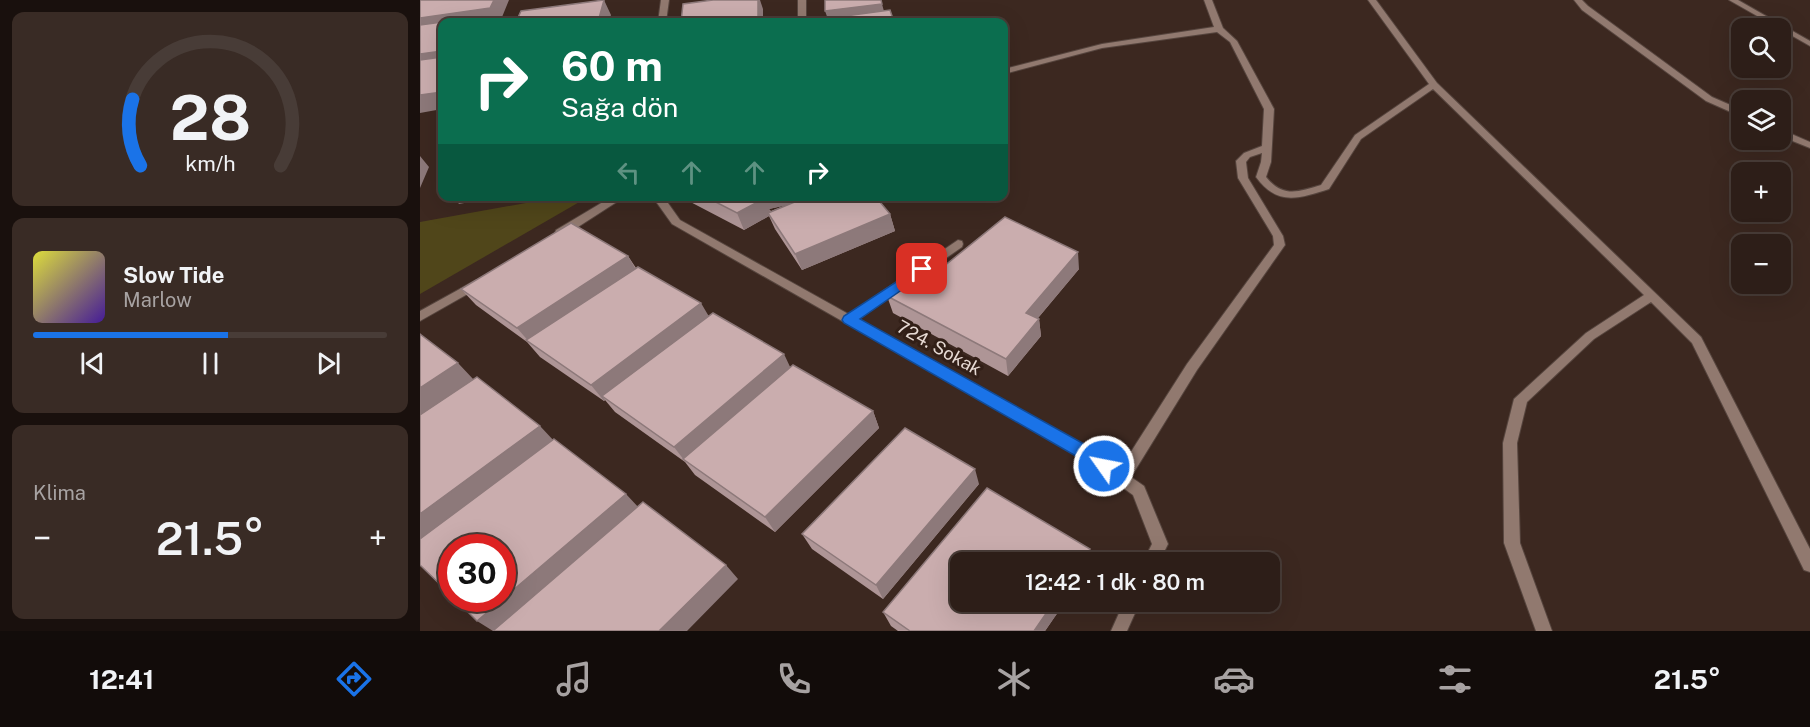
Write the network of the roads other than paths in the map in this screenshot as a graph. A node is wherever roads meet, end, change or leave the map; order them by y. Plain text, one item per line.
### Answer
1 (664, 0) edge
2 (802, 0) edge
3 (1208, 0) edge
4 (1372, 0) edge
5 (1578, 0) edge
6 (1733, 0) edge
7 (662, 18) edge
8 (802, 18) edge
9 (1219, 29) junction
10 (1810, 44) edge
11 (1008, 70) edge
12 (1434, 85) junction
13 (1731, 109) edge
14 (1791, 137) edge
15 (1810, 145) edge
16 (1267, 148) junction
17 (613, 201) edge
18 (661, 201) edge
19 (550, 239) edge
20 (958, 244) dead end
21 (490, 275) edge
22 (1651, 296) junction
23 (420, 317) edge
24 (849, 320) junction
25 (1122, 478) junction
26 (1156, 552) edge
27 (1810, 565) edge
28 (1128, 612) edge
29 (1119, 631) edge
30 (1544, 631) edge

1 - 7 street
2 - 8 street
3 - 9 street
4 - 12 street
5 - 13 street
6 - 10 street
9 - 11 street
9 - 16 street
12 - 16 street
12 - 22 street
14 - 15 street
16 - 25 street
17 - 19 street
18 - 24 street, 724. Sokak
20 - 24 street
21 - 23 street
22 - 27 street
22 - 30 street
24 - 25 street, 724. Sokak
25 - 26 street, 724. Sokak
28 - 29 street

